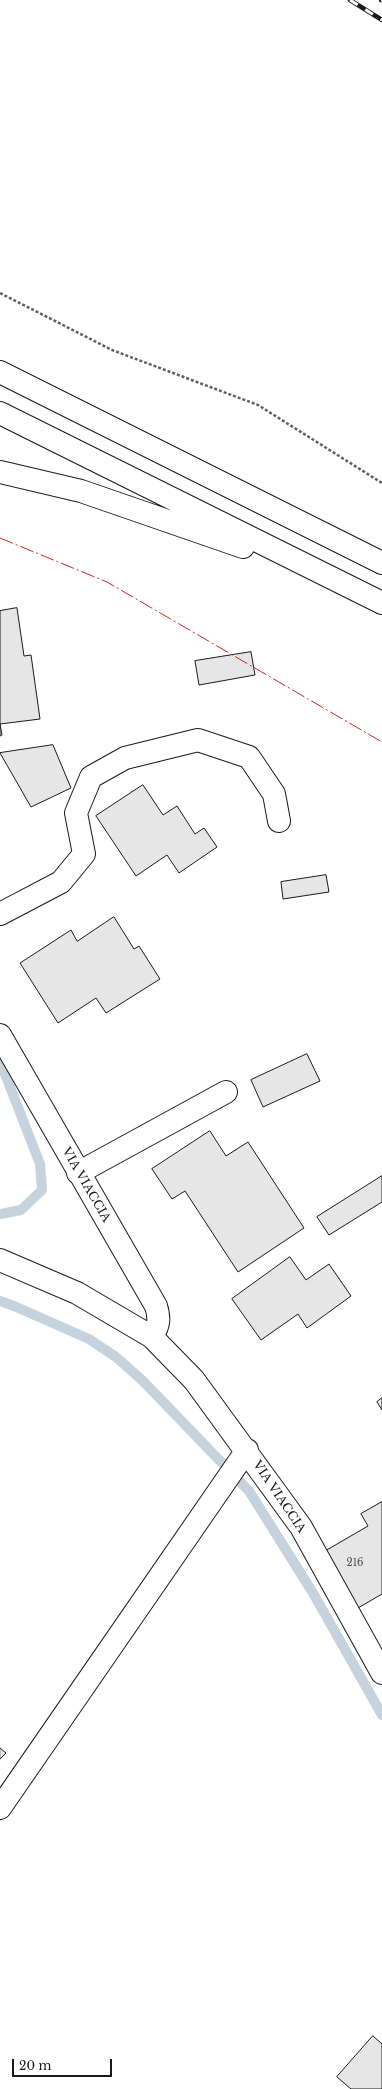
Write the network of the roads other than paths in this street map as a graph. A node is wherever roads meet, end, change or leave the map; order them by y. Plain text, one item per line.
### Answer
1 (0, 372) edge
2 (0, 414) edge
3 (0, 472) edge
4 (382, 563) edge
5 (332, 578) junction
6 (382, 603) edge
7 (279, 821) dead end
8 (0, 914) edge
9 (0, 1035) edge
10 (226, 1092) dead end
11 (78, 1173) junction
12 (0, 1260) edge
13 (152, 1337) junction
14 (247, 1450) junction
15 (382, 1672) edge
16 (0, 1808) edge

1 - 4 main road
2 - 5 main road
3 - 5 main road
5 - 6 main road
7 - 8 main road
9 - 11 main road, VIA VIACCIA
10 - 11 main road
11 - 13 main road, VIA VIACCIA
12 - 13 main road, VIA VIACCIA
13 - 14 main road, VIA VIACCIA
14 - 15 main road, VIA VIACCIA
14 - 16 main road

